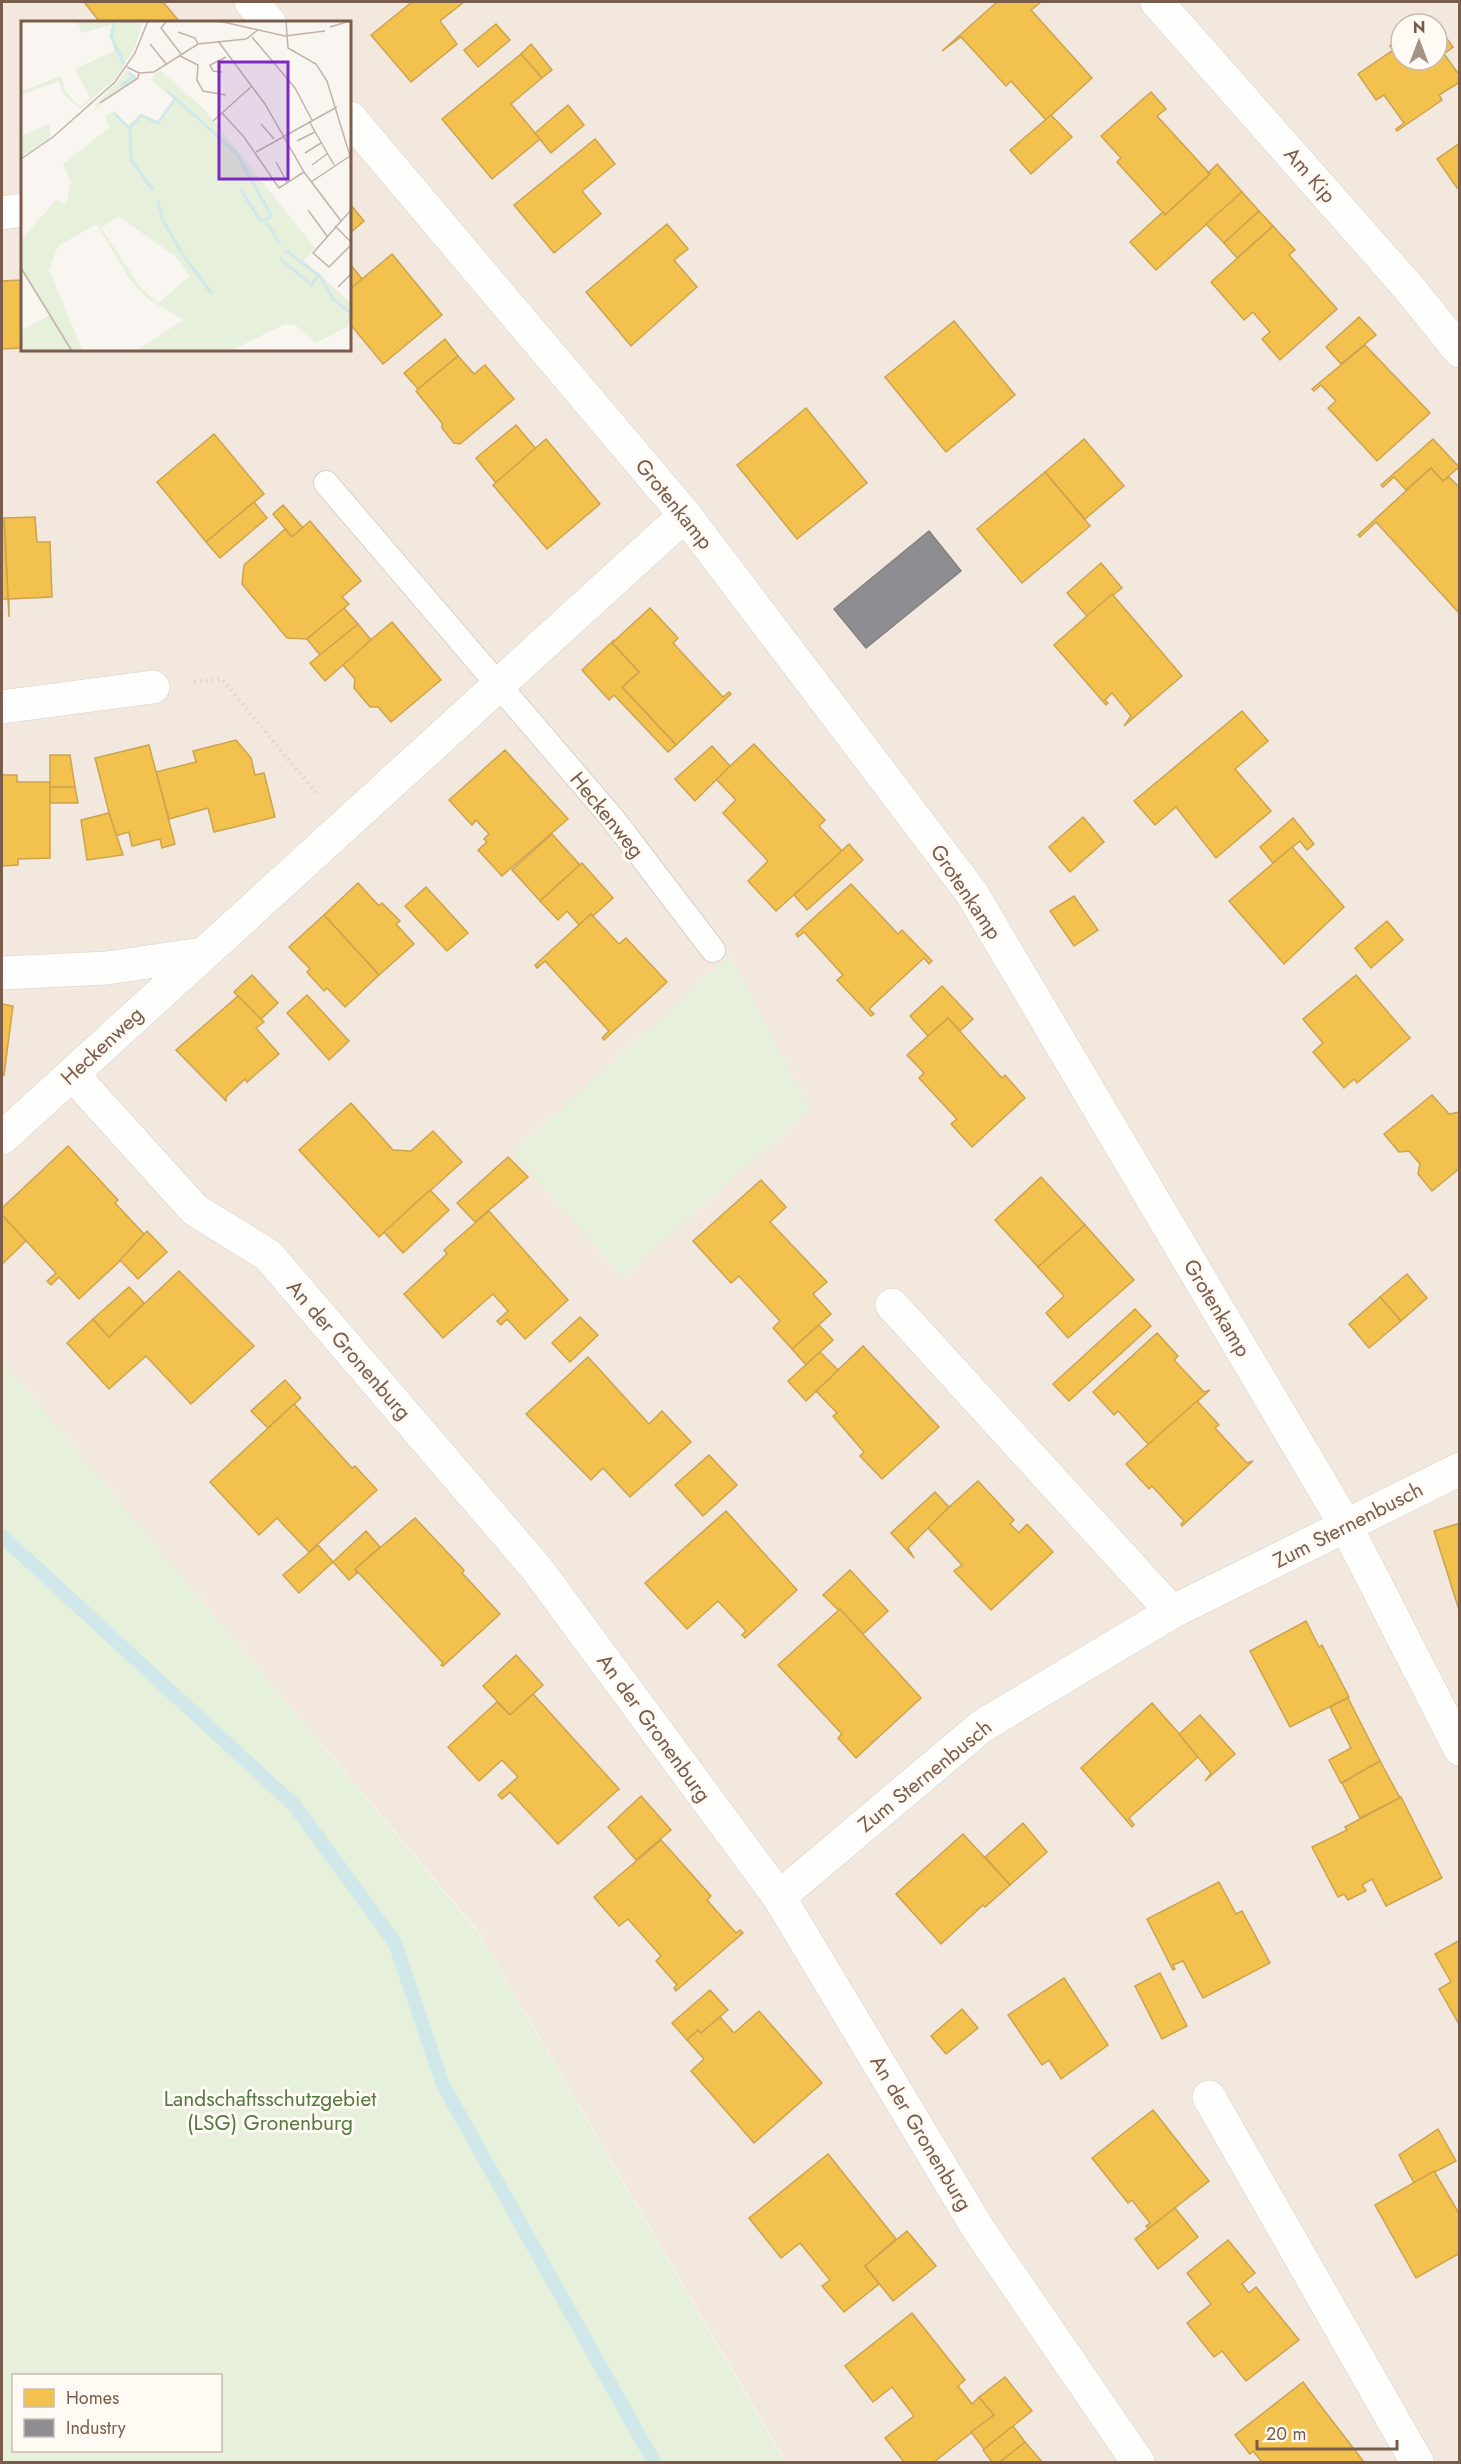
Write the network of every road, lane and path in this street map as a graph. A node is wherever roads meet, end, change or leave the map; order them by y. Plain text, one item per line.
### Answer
1 (251, 2) edge
2 (1157, 2) edge
3 (267, 21) edge
4 (351, 119) edge
5 (21, 210) edge
6 (2, 213) edge
7 (1460, 351) edge
8 (326, 483) dead end
9 (685, 515) junction
10 (497, 685) junction
11 (153, 687) joint
12 (2, 707) edge
13 (345, 827) junction
14 (712, 950) dead end
15 (201, 954) junction
16 (2, 973) edge
17 (72, 1074) junction
18 (2, 1138) edge
19 (892, 1305) dead end
20 (1460, 1469) edge
21 (1346, 1526) junction
22 (1172, 1612) junction
23 (1460, 1749) edge
24 (779, 1897) junction
25 (1209, 2097) dead end
26 (1138, 2463) edge
27 (1417, 2463) edge

1 - 3 street
2 - 7 street, Am Kip
4 - 9 street, Grotenkamp
5 - 6 street
8 - 10 lane, Heckenweg
9 - 10 street, Heckenweg
9 - 21 street, Grotenkamp
10 - 13 street, Heckenweg
10 - 14 lane, Heckenweg
11 - 12 street
11 - 13 path
13 - 15 street, Heckenweg
15 - 16 street
15 - 17 street, Heckenweg
17 - 18 street, Heckenweg
17 - 24 street, An der Gronenburg
19 - 22 street
20 - 21 street, Zum Sternenbusch
21 - 22 street, Zum Sternenbusch
21 - 23 street, Grotenkamp
22 - 24 street, Zum Sternenbusch
24 - 26 street, An der Gronenburg
25 - 27 street

